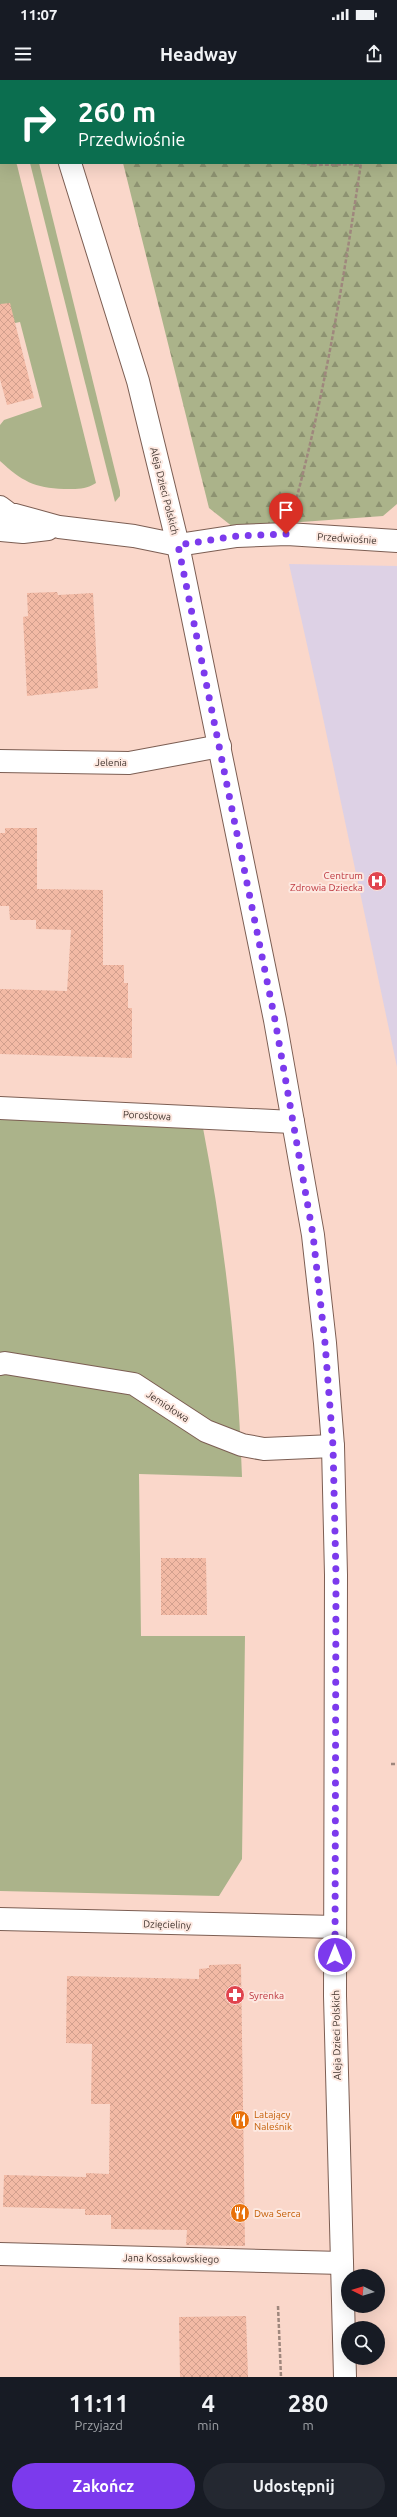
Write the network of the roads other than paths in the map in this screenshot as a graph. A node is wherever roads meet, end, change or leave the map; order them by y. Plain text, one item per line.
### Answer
1 (70, 164) edge
2 (0, 507) edge
3 (59, 528) junction
4 (0, 530) edge
5 (397, 541) edge
6 (178, 545) junction
7 (220, 746) junction
8 (0, 761) edge
9 (0, 1108) edge
10 (294, 1122) junction
11 (0, 1364) edge
12 (333, 1446) junction
13 (0, 1919) edge
14 (335, 1927) junction
15 (0, 2254) edge
16 (342, 2263) junction
17 (345, 2377) edge

1 - 6 street, Aleja Dzieci Polskich
2 - 3 street
3 - 4 street
3 - 6 street
5 - 6 street, Przedwiośnie
6 - 7 street, Aleja Dzieci Polskich
7 - 8 street, Jelenia
7 - 10 street, Aleja Dzieci Polskich
9 - 10 street, Porostowa
10 - 12 street, Aleja Dzieci Polskich
11 - 12 street, Jemiołowa
12 - 14 street, Aleja Dzieci Polskich
13 - 14 street, Dzięcieliny
14 - 16 street, Aleja Dzieci Polskich
15 - 16 street, Jana Kossakowskiego
16 - 17 street, Aleja Dzieci Polskich

